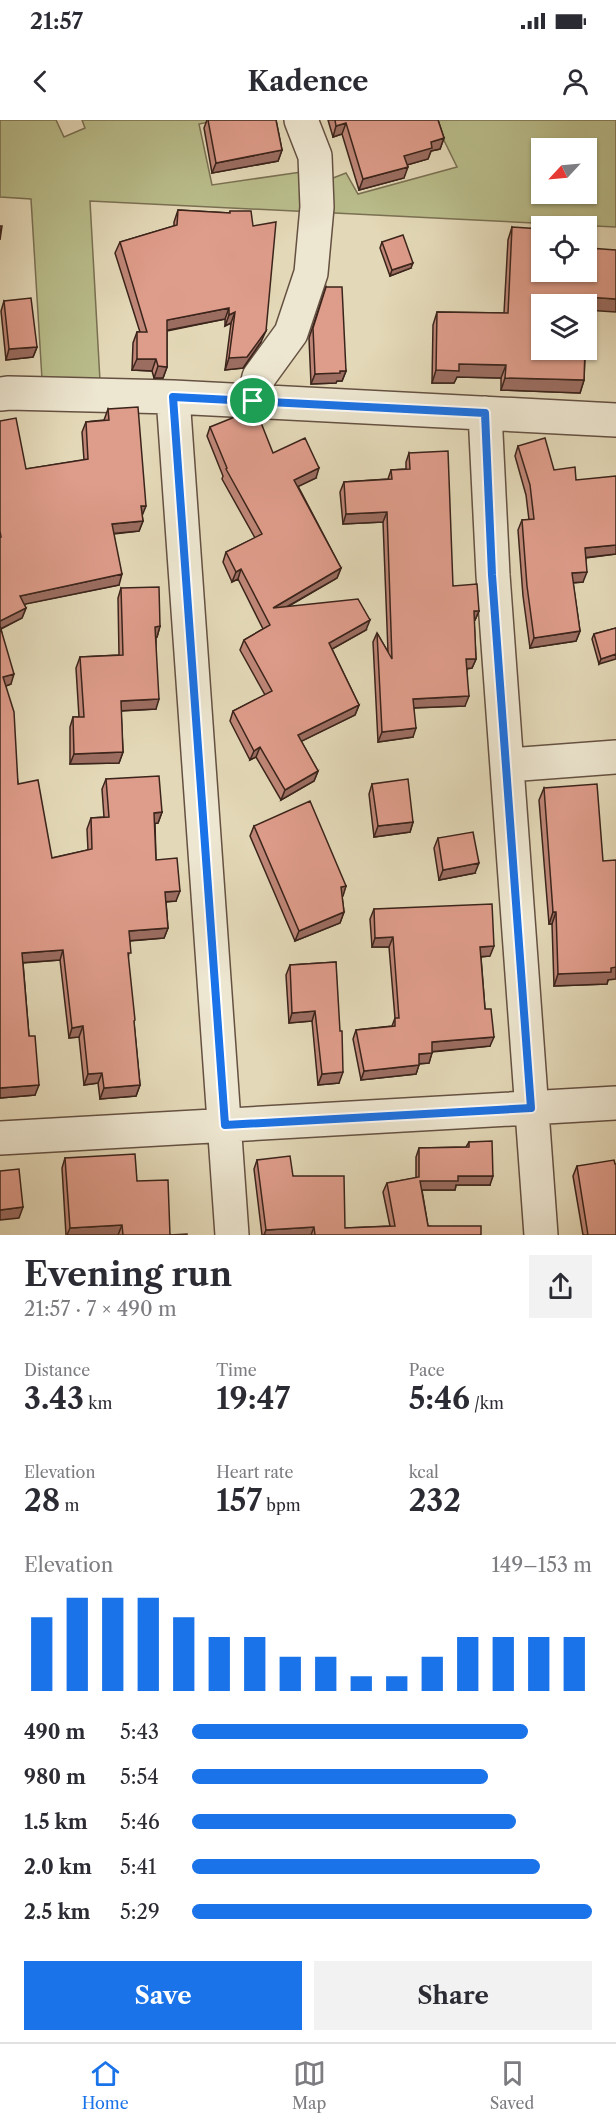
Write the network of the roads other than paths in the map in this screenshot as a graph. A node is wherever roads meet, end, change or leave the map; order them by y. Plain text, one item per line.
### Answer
1 (301, 120) edge
2 (0, 394) edge
3 (173, 397) junction
4 (253, 401) junction
5 (485, 413) junction
6 (616, 420) edge
7 (616, 757) edge
8 (508, 765) junction
9 (616, 1103) edge
10 (531, 1108) junction
11 (225, 1125) junction
12 (0, 1137) edge
13 (232, 1235) edge
14 (541, 1235) edge

1 - 4 street
2 - 3 street
3 - 4 street
3 - 11 street
4 - 5 street
5 - 6 street
5 - 8 street
7 - 8 street
8 - 10 street
9 - 10 street
10 - 11 street
10 - 14 street
11 - 12 street
11 - 13 street

